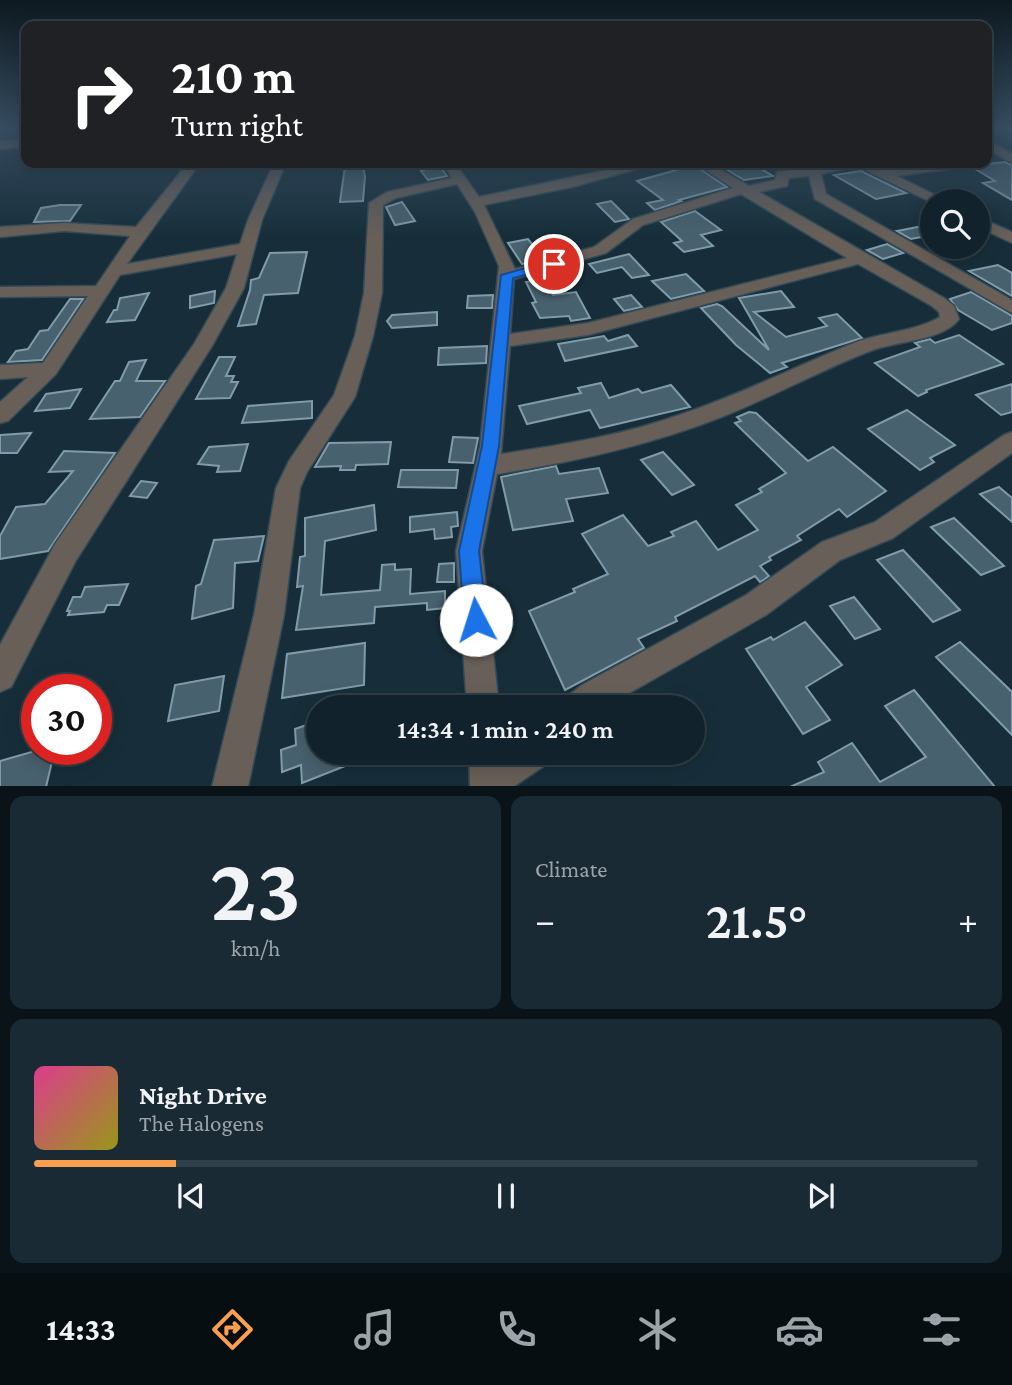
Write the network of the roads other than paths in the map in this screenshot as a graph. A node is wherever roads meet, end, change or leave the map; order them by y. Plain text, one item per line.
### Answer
1 (190, 168) edge
2 (278, 168) edge
3 (633, 168) edge
4 (709, 168) edge
5 (834, 168) edge
6 (869, 168) edge
7 (927, 168) edge
8 (454, 172) edge
9 (814, 172) junction
10 (883, 174) junction
11 (744, 190) junction
12 (920, 192) edge
13 (476, 202) junction
14 (990, 227) edge
15 (0, 232) edge
16 (140, 232) junction
17 (1012, 238) edge
18 (248, 247) junction
19 (860, 260) junction
20 (116, 271) junction
21 (507, 275) junction
22 (103, 291) junction
23 (0, 292) edge
24 (1012, 308) edge
25 (502, 341) junction
26 (49, 369) junction
27 (0, 372) edge
28 (0, 415) edge
29 (1012, 441) edge
30 (486, 466) junction
31 (0, 676) edge
32 (482, 695) edge
33 (595, 695) edge
34 (507, 765) edge
35 (487, 774) edge
36 (230, 786) edge

1 - 16 street
2 - 18 street
3 - 13 street
4 - 11 street
5 - 9 street
6 - 10 street
7 - 10 street
8 - 13 street
8 - 36 street
9 - 11 street
9 - 24 street
10 - 12 street
11 - 19 street
11 - 21 street
13 - 21 street
14 - 17 street
15 - 16 street
16 - 20 street
18 - 20 street
18 - 31 street
19 - 25 street
19 - 30 street
20 - 22 street
21 - 25 street
22 - 23 street
22 - 26 street
25 - 30 street
26 - 27 street
26 - 28 street
29 - 33 street
30 - 32 street
34 - 35 street

